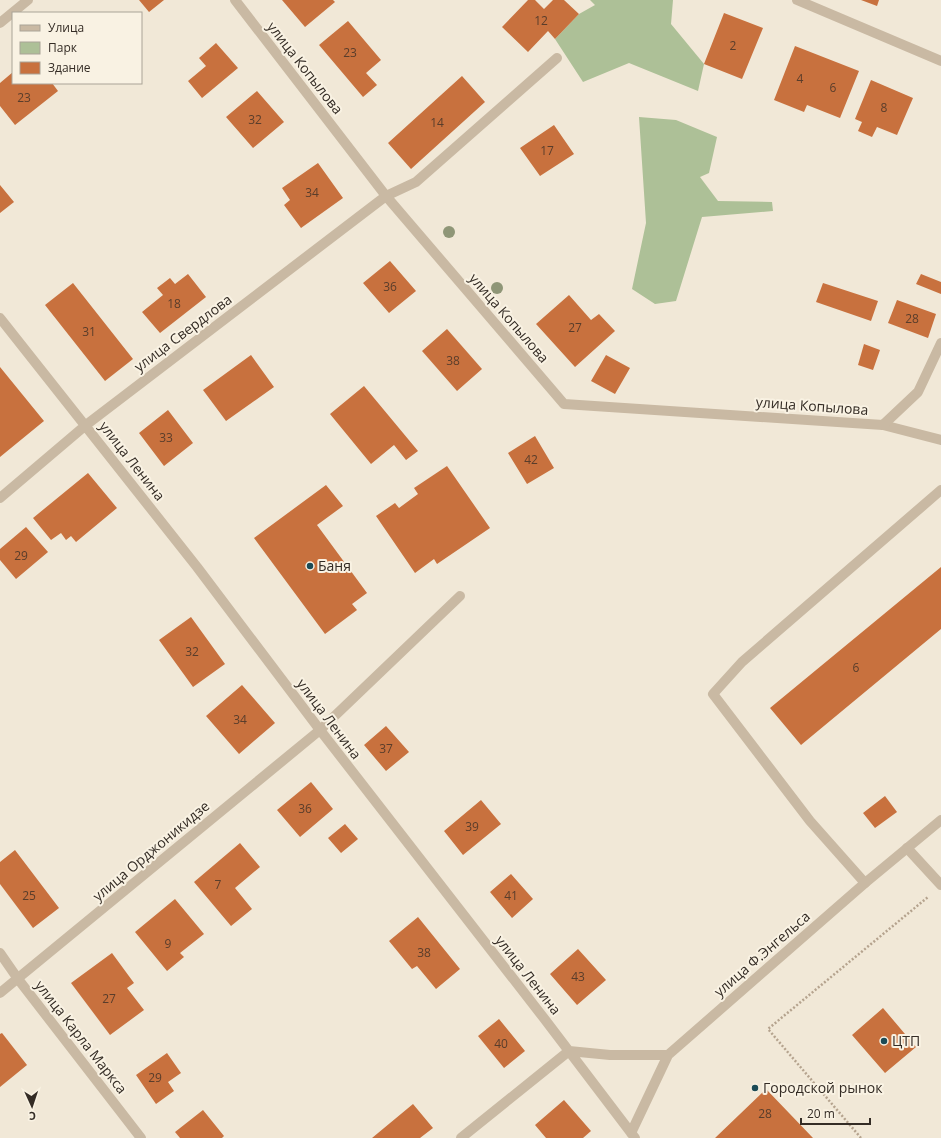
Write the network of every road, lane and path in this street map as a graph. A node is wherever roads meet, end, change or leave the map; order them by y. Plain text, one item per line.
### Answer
1 (28, 0) edge
2 (235, 0) edge
3 (797, 0) edge
4 (13, 12) edge
5 (12, 13) edge
6 (0, 23) edge
7 (557, 58) dead end
8 (941, 61) edge
9 (386, 196) junction
10 (0, 318) edge
11 (941, 343) edge
12 (86, 425) junction
13 (883, 425) junction
14 (941, 440) edge
15 (941, 490) edge
16 (0, 498) edge
17 (460, 596) dead end
18 (320, 730) junction
19 (941, 820) edge
20 (907, 848) junction
21 (865, 883) junction
22 (941, 885) edge
23 (929, 896) dead end
24 (0, 953) edge
25 (18, 979) junction
26 (0, 993) edge
27 (569, 1051) junction
28 (668, 1055) junction
29 (633, 1136) edge
30 (141, 1138) edge
31 (461, 1138) edge
32 (861, 1138) edge

1 - 4 street
2 - 9 street, улица Копылова
3 - 8 street
5 - 6 street
7 - 9 street, улица Свердлова
9 - 12 street, улица Свердлова
9 - 13 street, улица Копылова
10 - 12 street, улица Ленина
11 - 13 street
12 - 16 street, улица Свердлова
12 - 18 street, улица Ленина
13 - 14 street, улица Копылова
15 - 21 street
17 - 18 street, улица Орджоникидзе
18 - 25 street, улица Орджоникидзе
18 - 27 street, улица Ленина
19 - 20 street, улица Ф.Энгельса
20 - 21 street, улица Ф.Энгельса
20 - 22 street
21 - 28 street, улица Ф.Энгельса
23 - 32 path
24 - 25 street, улица Карла Маркса
25 - 26 street, улица Орджоникидзе
25 - 30 street, улица Карла Маркса
27 - 28 street
27 - 29 street, улица Ленина
27 - 31 street
28 - 29 street, улица Ф.Энгельса

